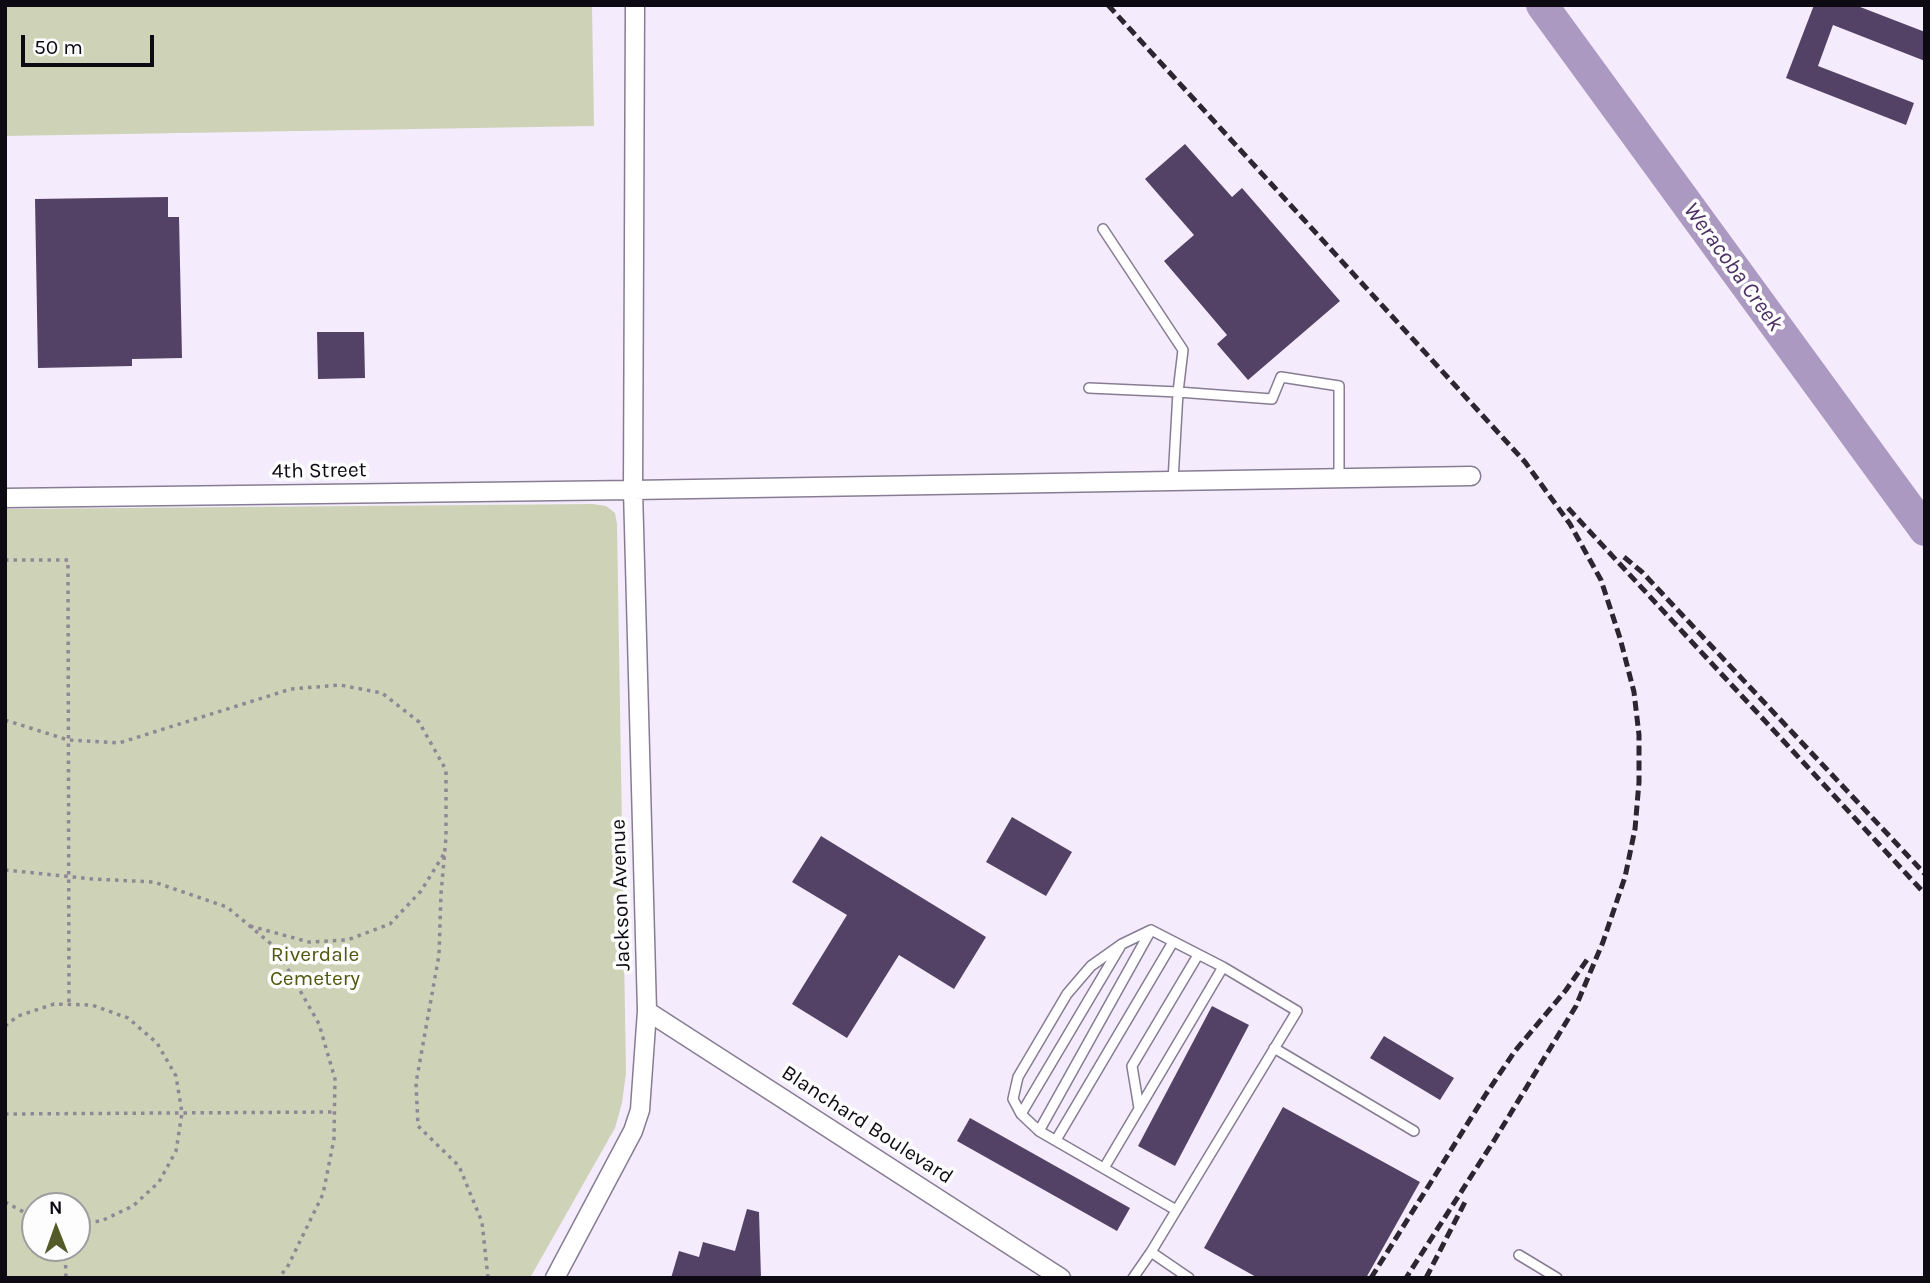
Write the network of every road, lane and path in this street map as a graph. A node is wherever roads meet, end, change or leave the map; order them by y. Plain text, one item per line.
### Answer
1 (635, 5) edge
2 (1103, 229) dead end
3 (1089, 388) dead end
4 (1178, 392) junction
5 (1471, 476) dead end
6 (1339, 478) junction
7 (1174, 481) junction
8 (633, 490) junction
9 (5, 498) edge
10 (5, 560) edge
11 (5, 720) edge
12 (68, 740) junction
13 (445, 853) junction
14 (5, 870) edge
15 (68, 876) junction
16 (248, 925) junction
17 (1151, 930) junction
18 (1173, 942) junction
19 (1122, 944) junction
20 (1198, 955) junction
21 (1223, 967) junction
22 (69, 1004) junction
23 (648, 1011) junction
24 (5, 1026) edge
25 (1274, 1048) junction
26 (1139, 1108) junction
27 (335, 1112) junction
28 (182, 1113) junction
29 (5, 1114) edge
30 (1021, 1114) junction
31 (1040, 1131) junction
32 (1414, 1131) dead end
33 (1056, 1140) junction
34 (1104, 1168) junction
35 (5, 1202) edge
36 (1176, 1210) junction
37 (21, 1211) edge
38 (91, 1221) edge
39 (1151, 1252) junction
40 (1519, 1255) dead end
41 (278, 1278) edge
42 (488, 1278) edge
43 (555, 1278) edge
44 (1061, 1278) edge
45 (1133, 1278) edge
46 (1189, 1278) edge
47 (1556, 1278) edge

1 - 8 street, Jackson Avenue
2 - 4 lane
3 - 4 lane
4 - 6 lane
4 - 7 lane
5 - 6 street, 4th Street
6 - 7 street, 4th Street
7 - 8 street, 4th Street
8 - 9 street, 4th Street
8 - 23 street, Jackson Avenue
10 - 12 path
11 - 12 path
12 - 13 path
12 - 15 path
13 - 16 path
13 - 42 path
14 - 15 path
15 - 16 path
15 - 22 path
16 - 27 path
17 - 18 lane
17 - 19 lane
17 - 31 lane
18 - 20 lane
18 - 33 lane
19 - 30 lane
19 - 30 lane
20 - 21 lane
20 - 26 lane
21 - 25 lane
21 - 26 lane
22 - 24 path
22 - 28 path
23 - 43 street, Jackson Avenue
23 - 44 street, Blanchard Boulevard
25 - 32 lane
25 - 36 lane
26 - 34 lane
27 - 28 path
27 - 41 path
28 - 29 path
28 - 38 path
30 - 31 lane
31 - 33 lane
33 - 34 lane
34 - 36 lane
35 - 37 path
36 - 39 lane
39 - 45 lane
39 - 46 lane
40 - 47 lane

